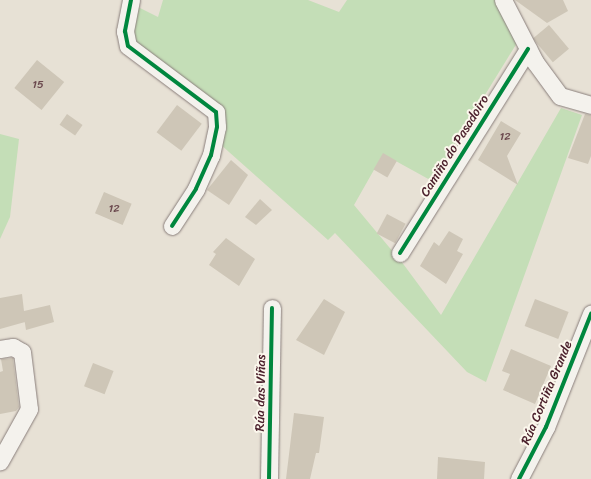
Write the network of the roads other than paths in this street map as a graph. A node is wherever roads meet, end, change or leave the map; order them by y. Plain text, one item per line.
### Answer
1 (131, 0) edge
2 (503, 0) edge
3 (528, 49) junction
4 (591, 105) edge
5 (172, 226) dead end
6 (400, 253) dead end
7 (272, 308) dead end
8 (591, 314) edge
9 (0, 349) edge
10 (0, 461) edge
11 (269, 479) edge
12 (519, 479) edge

1 - 5 street
2 - 3 street
3 - 4 street
3 - 6 street, Camiño do Pasadoiro
7 - 11 street, Rúa das Viñas
8 - 12 street, Rúa Cortiña Grande
9 - 10 street

